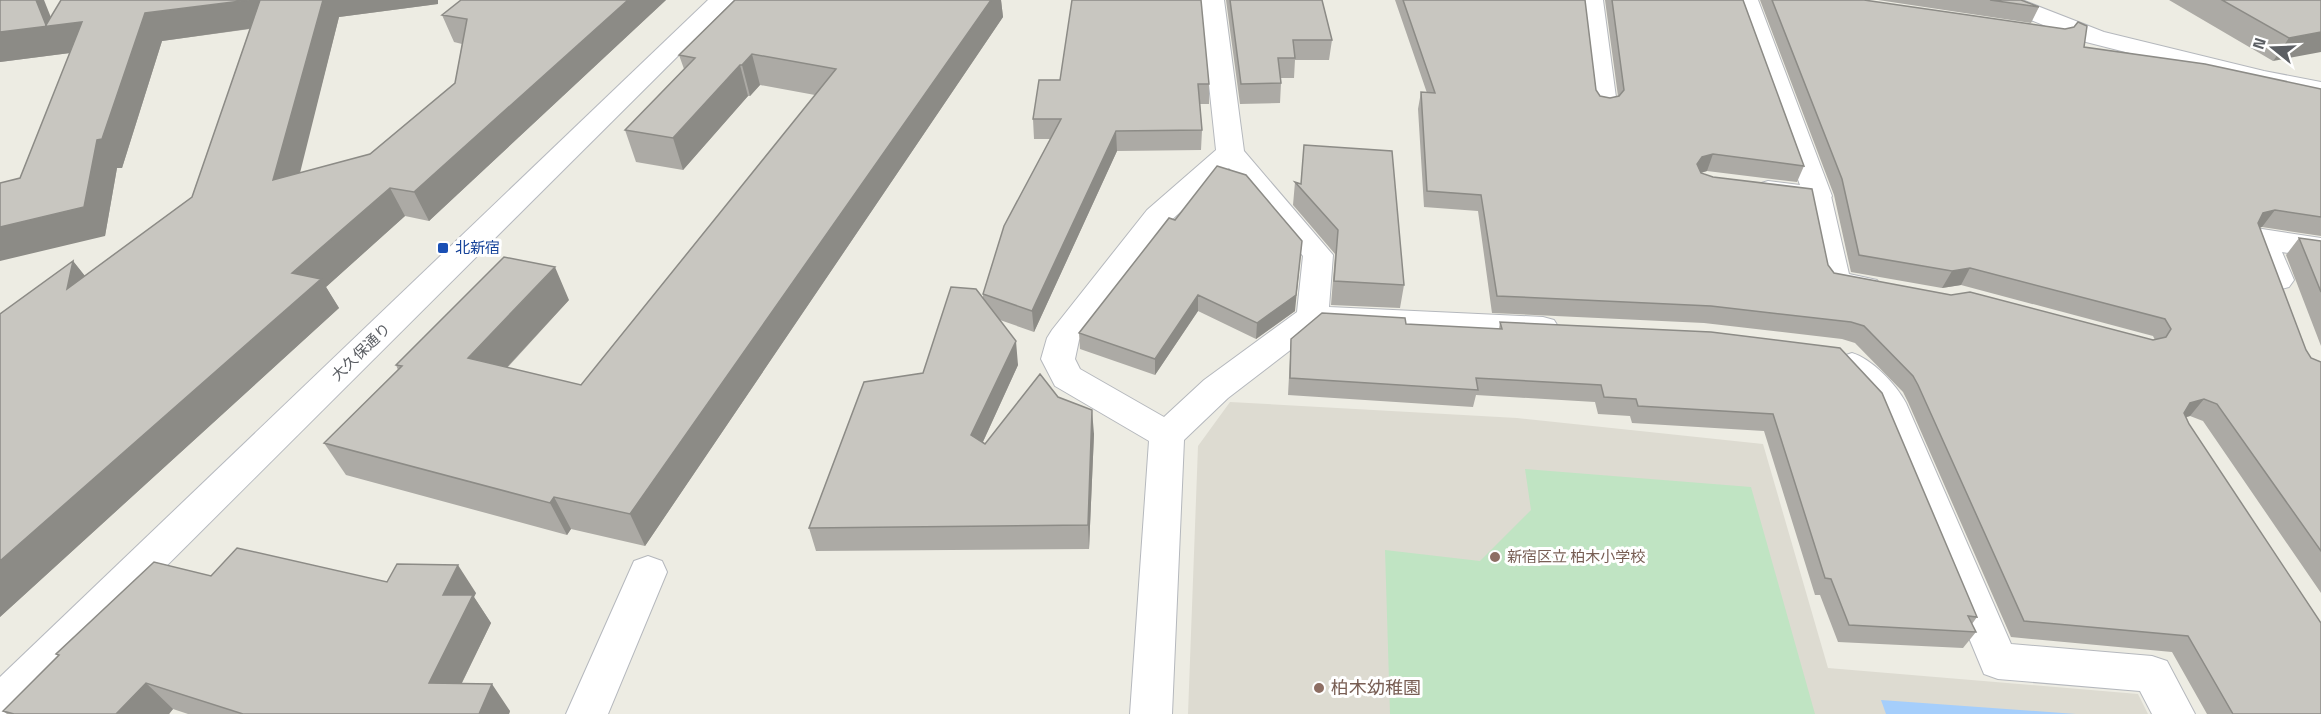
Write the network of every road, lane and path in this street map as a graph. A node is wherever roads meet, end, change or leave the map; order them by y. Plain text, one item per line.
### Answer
1 (722, 0) edge
2 (1212, 0) edge
3 (1592, 0) edge
4 (1746, 0) edge
5 (2001, 0) edge
6 (2014, 30) edge
7 (2096, 38) junction
8 (2321, 90) edge
9 (1605, 105) edge
10 (1230, 152) junction
11 (1740, 186) edge
12 (1818, 196) junction
13 (2321, 248) edge
14 (1889, 291) edge
15 (2286, 303) edge
16 (1312, 317) junction
17 (1573, 330) edge
18 (1819, 351) edge
19 (1167, 435) junction
20 (648, 572) dead end
21 (0, 704) edge
22 (587, 714) edge
23 (1151, 714) edge
24 (2174, 714) edge

1 - 21 street, 大久保通り
2 - 10 street
3 - 9 lane
4 - 12 street
5 - 7 street
6 - 7 street
7 - 8 street
10 - 16 street
10 - 19 street
11 - 12 street
12 - 14 lane
13 - 15 street
16 - 17 street
16 - 19 street
18 - 24 street
19 - 23 street
20 - 22 street

